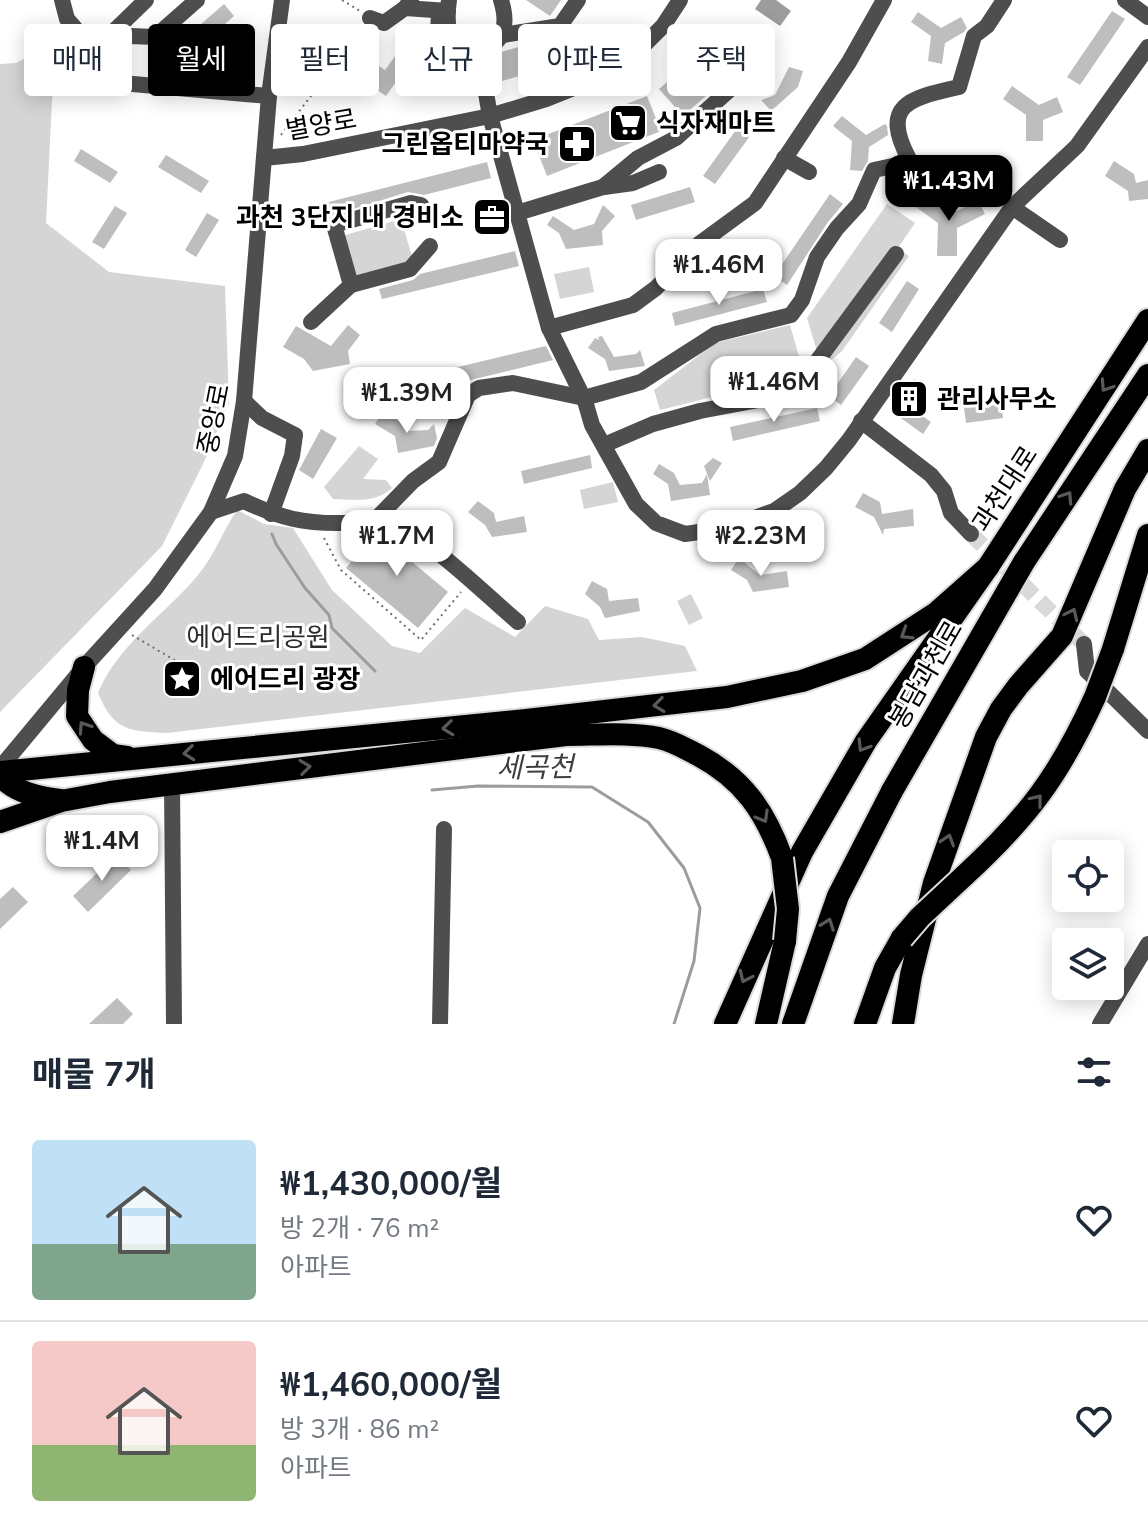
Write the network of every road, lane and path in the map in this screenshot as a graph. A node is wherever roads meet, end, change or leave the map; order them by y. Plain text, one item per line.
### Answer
1 (62, 0) edge
2 (146, 0) edge
3 (197, 0) edge
4 (282, 0) edge
5 (342, 0) edge
6 (501, 0) edge
7 (578, 0) edge
8 (680, 0) edge
9 (884, 0) edge
10 (1004, 0) edge
11 (1125, 0) edge
12 (408, 4) edge
13 (445, 7) edge
14 (1148, 17) edge
15 (370, 18) junction
16 (71, 24) edge
17 (121, 24) edge
18 (503, 35) joint
19 (132, 36) edge
20 (1148, 47) edge
21 (132, 84) edge
22 (269, 96) junction
23 (487, 96) edge
24 (723, 96) edge
25 (490, 116) junction
26 (264, 158) junction
27 (784, 158) junction
28 (659, 172) dead end
29 (809, 172) dead end
30 (603, 187) junction
31 (421, 205) dead end
32 (1012, 207) junction
33 (517, 213) junction
34 (1060, 240) dead end
35 (430, 246) dead end
36 (896, 254) dead end
37 (351, 285) junction
38 (1148, 320) edge
39 (311, 322) dead end
40 (549, 328) junction
41 (1148, 375) edge
42 (584, 398) junction
43 (244, 401) junction
44 (861, 421) junction
45 (604, 445) junction
46 (1148, 450) edge
47 (211, 512) junction
48 (271, 514) junction
49 (376, 519) junction
50 (316, 523) junction
51 (971, 534) tunnel mouth
52 (1148, 535) edge
53 (988, 567) junction
54 (470, 581) junction
55 (518, 622) dead end
56 (120, 628) junction
57 (1084, 644) tunnel mouth
58 (84, 667) junction
59 (203, 677) dead end
60 (1148, 731) edge
61 (136, 758) junction
62 (0, 772) edge
63 (172, 783) junction
64 (61, 801) junction
65 (0, 822) edge
66 (444, 829) dead end
67 (1148, 944) edge
68 (174, 1024) edge
69 (440, 1024) edge
70 (725, 1024) edge
71 (766, 1024) edge
72 (793, 1024) edge
73 (865, 1024) edge
74 (903, 1024) edge
75 (1100, 1024) edge

1 - 16 street
2 - 17 street
3 - 19 street
4 - 22 street, 중앙로
5 - 15 path
6 - 18 street
7 - 18 street
8 - 25 street, 별양로
9 - 27 street
10 - 42 street
11 - 14 street
12 - 13 street
12 - 15 street
15 - 26 path
20 - 32 street
21 - 22 street
22 - 26 street, 중앙로
23 - 25 street
24 - 30 street
25 - 26 street, 별양로
25 - 33 street
26 - 43 street, 중앙로
27 - 29 street
27 - 40 street
28 - 30 street
30 - 33 street
31 - 37 street
32 - 34 street
32 - 44 street
33 - 40 street
35 - 37 street
36 - 45 street
37 - 39 street
38 -> 53 highway, 과천대로
40 - 42 street
72 -> 41 highway, 봉담과천로, bridge
42 - 45 street
42 - 49 street
43 - 47 street, 중앙로
43 - 48 street
44 - 45 street
44 - 51 street
74 -> 46 highway
47 - 48 street
47 - 56 street, 중앙로
48 - 50 street
49 - 50 street
49 - 54 street
50 - 54 path
73 -> 52 highway, bridge
53 -> 61 highway
53 -> 70 highway
54 - 55 street
56 - 58 street, 중앙로
56 - 59 path
57 - 60 street
61 -> 58 highway
58 - 62 street, 중앙로
61 - 62 highway
62 - 64 highway
63 - 64 highway
63 - 68 street
63 -> 71 highway, bridge
64 - 65 highway
66 - 69 street
67 - 75 street

